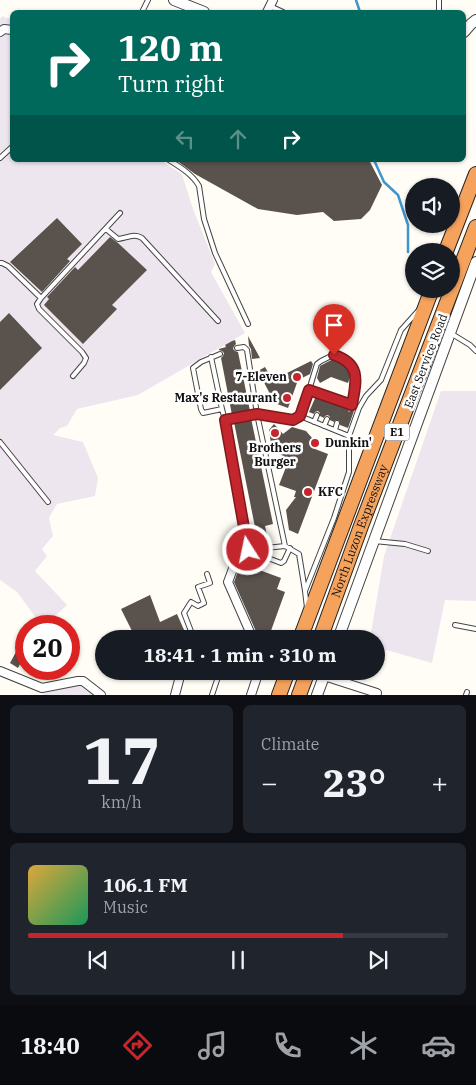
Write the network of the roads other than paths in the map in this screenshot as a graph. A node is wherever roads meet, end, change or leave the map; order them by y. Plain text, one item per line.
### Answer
1 (174, 0) edge
2 (185, 2) edge
3 (199, 10) edge
4 (476, 20) edge
5 (466, 29) edge
6 (10, 149) edge
7 (0, 158) edge
8 (172, 162) edge
9 (476, 174) edge
10 (120, 213) dead end
11 (476, 227) edge
12 (106, 228) junction
13 (449, 243) edge
14 (0, 263) edge
15 (476, 264) edge
16 (41, 298) junction
17 (428, 298) edge
18 (426, 302) junction
19 (218, 321) dead end
20 (248, 324) dead end
21 (450, 333) junction
22 (237, 348) dead end
23 (476, 351) edge
24 (220, 354) dead end
25 (211, 357) junction
26 (73, 376) dead end
27 (309, 390) junction
28 (352, 407) junction
29 (359, 408) junction
30 (222, 409) junction
31 (257, 414) junction
32 (317, 415) dead end
33 (300, 416) junction
34 (327, 419) dead end
35 (225, 420) junction
36 (314, 422) junction
37 (337, 423) dead end
38 (324, 426) junction
39 (344, 426) dead end
40 (335, 430) junction
41 (342, 433) junction
42 (349, 436) junction
43 (0, 442) edge
44 (48, 502) dead end
45 (373, 541) junction
46 (285, 546) junction
47 (290, 548) junction
48 (248, 550) junction
49 (428, 551) dead end
50 (207, 574) dead end
51 (305, 591) junction
52 (308, 618) junction
53 (455, 625) dead end
54 (476, 629) edge
55 (191, 630) edge
56 (249, 630) edge
57 (303, 630) edge
58 (323, 630) edge
59 (341, 630) edge
60 (0, 671) edge
61 (179, 680) edge
62 (217, 680) edge
63 (256, 680) edge
64 (285, 680) edge
65 (305, 680) edge
66 (323, 680) edge
67 (341, 680) edge
68 (377, 693) dead end
69 (101, 695) edge
70 (175, 695) edge
71 (212, 695) edge
72 (251, 695) edge
73 (279, 695) edge
74 (299, 695) edge
75 (317, 695) edge

1 - 2 street
2 - 3 street
4 - 5 street
6 - 7 lane
8 - 20 lane
9 - 13 highway
10 - 12 lane
11 - 58 highway, North Luzon Expressway / E1
12 - 16 lane
12 - 19 lane
14 - 16 lane
15 - 21 street, East Service Road
16 - 26 lane
17 - 18 highway, North Luzon Expressway / E1
18 - 29 lane
18 - 52 highway, North Luzon Expressway / E1
21 - 23 lane
21 - 45 street, East Service Road
22 - 31 lane
24 - 25 lane
25 - 30 lane
25 - 30 lane
27 - 28 lane
27 - 28 lane
27 - 33 lane
28 - 29 lane
29 - 42 lane
30 - 35 lane
31 - 33 lane
31 - 35 lane
31 - 46 lane
32 - 36 lane
33 - 36 lane
34 - 38 lane
35 - 48 lane
36 - 38 lane
37 - 40 lane
38 - 40 lane
39 - 41 lane
40 - 41 lane
41 - 42 lane
42 - 51 lane
43 - 44 lane
45 - 49 lane
45 - 59 street, East Service Road
46 - 47 lane
46 - 48 lane
47 - 48 lane
47 - 51 lane
48 - 56 street
50 - 55 lane
51 - 52 lane
52 - 57 highway, North Luzon Expressway / E1
53 - 54 lane
60 - 69 street
61 - 70 street
62 - 71 lane
63 - 72 street
64 - 73 highway
65 - 74 highway
66 - 75 street
67 - 68 street

